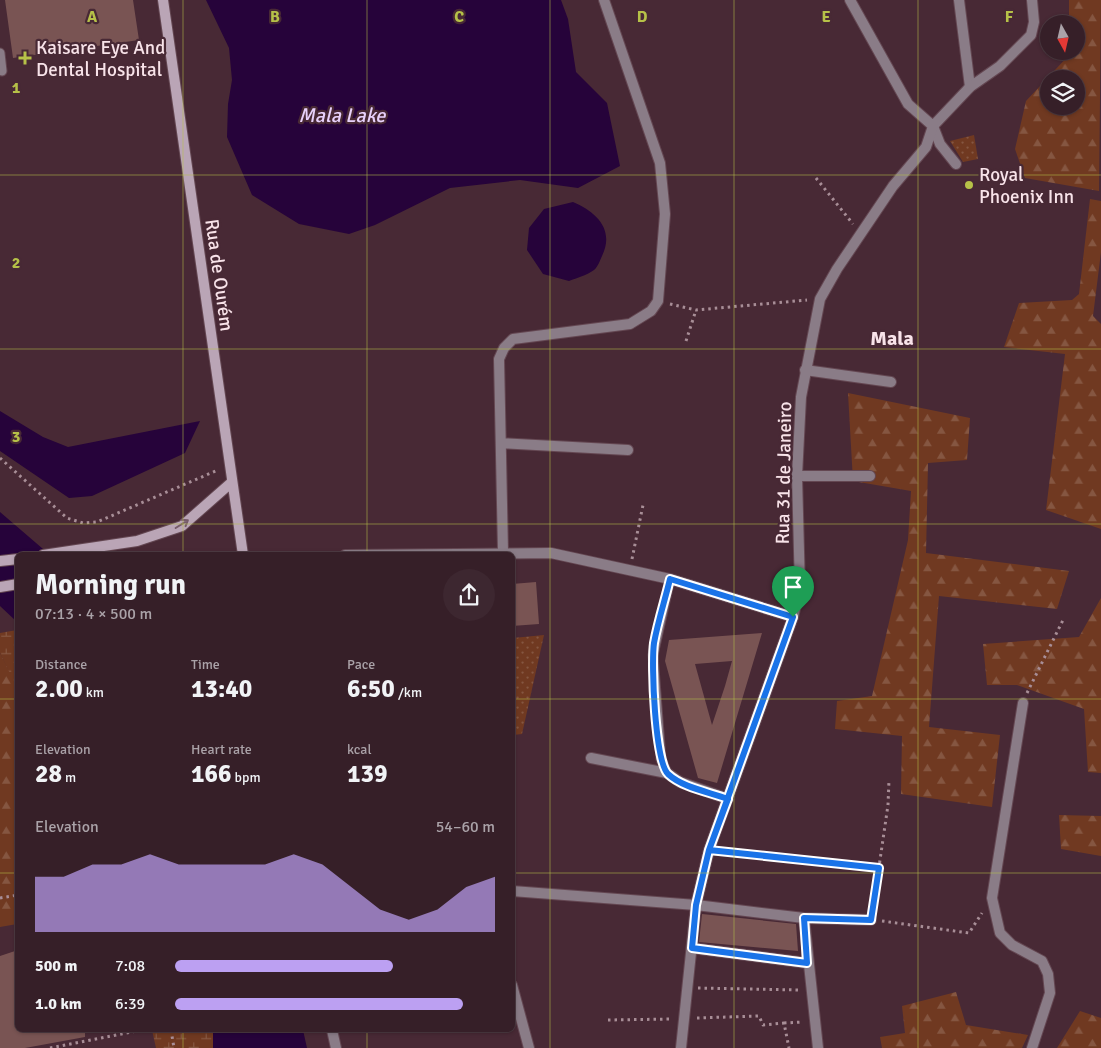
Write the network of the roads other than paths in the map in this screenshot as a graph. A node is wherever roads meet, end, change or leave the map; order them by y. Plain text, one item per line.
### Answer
1 (162, 0) edge
2 (604, 0) edge
3 (850, 0) edge
4 (958, 0) edge
5 (1032, 0) edge
6 (0, 53) edge
7 (2, 71) dead end
8 (970, 87) junction
9 (933, 126) junction
10 (956, 164) dead end
11 (805, 370) junction
12 (891, 382) dead end
13 (501, 443) junction
14 (628, 450) dead end
15 (797, 476) junction
16 (870, 476) dead end
17 (232, 482) junction
18 (63, 552) edge
19 (243, 552) edge
20 (503, 552) joint
21 (15, 559) edge
22 (0, 561) edge
23 (670, 579) junction
24 (15, 584) edge
25 (0, 587) edge
26 (793, 617) junction
27 (1023, 703) road end
28 (591, 758) dead end
29 (667, 773) junction
30 (728, 799) junction
31 (515, 891) edge
32 (696, 905) junction
33 (804, 918) junction
34 (871, 920) road end
35 (692, 948) junction
36 (807, 963) junction
37 (515, 995) edge
38 (332, 1032) edge
39 (336, 1048) edge
40 (529, 1048) edge
41 (681, 1048) edge
42 (818, 1048) edge
43 (1032, 1048) edge

1 - 17 main road, Rua de Ourém
2 - 13 street
3 - 9 street
4 - 8 street
5 - 8 street
6 - 7 lane
8 - 9 street
9 - 10 street
9 - 11 street, Rua 31 de Janeiro
11 - 12 street
11 - 15 street, Rua 31 de Janeiro
13 - 14 street
13 - 20 street
15 - 16 street
15 - 26 street, Rua 31 de Janeiro
18 -> 17 main road
17 - 19 main road, Rua de Ourém
20 - 23 street
21 - 22 main road
23 - 26 street
23 - 29 lane
24 - 25 main road
26 - 30 street, Rua 31 de Janeiro
27 - 43 street
28 - 29 street
29 - 30 street
30 - 32 street, Rua 31 de Janeiro
31 - 32 street
32 - 33 street
32 - 35 street, Rua 31 de Janeiro
33 - 34 street
33 - 36 street
35 - 36 street
35 - 41 street, Rua 31 de Janeiro
36 - 42 street
37 - 40 street
38 - 39 street

